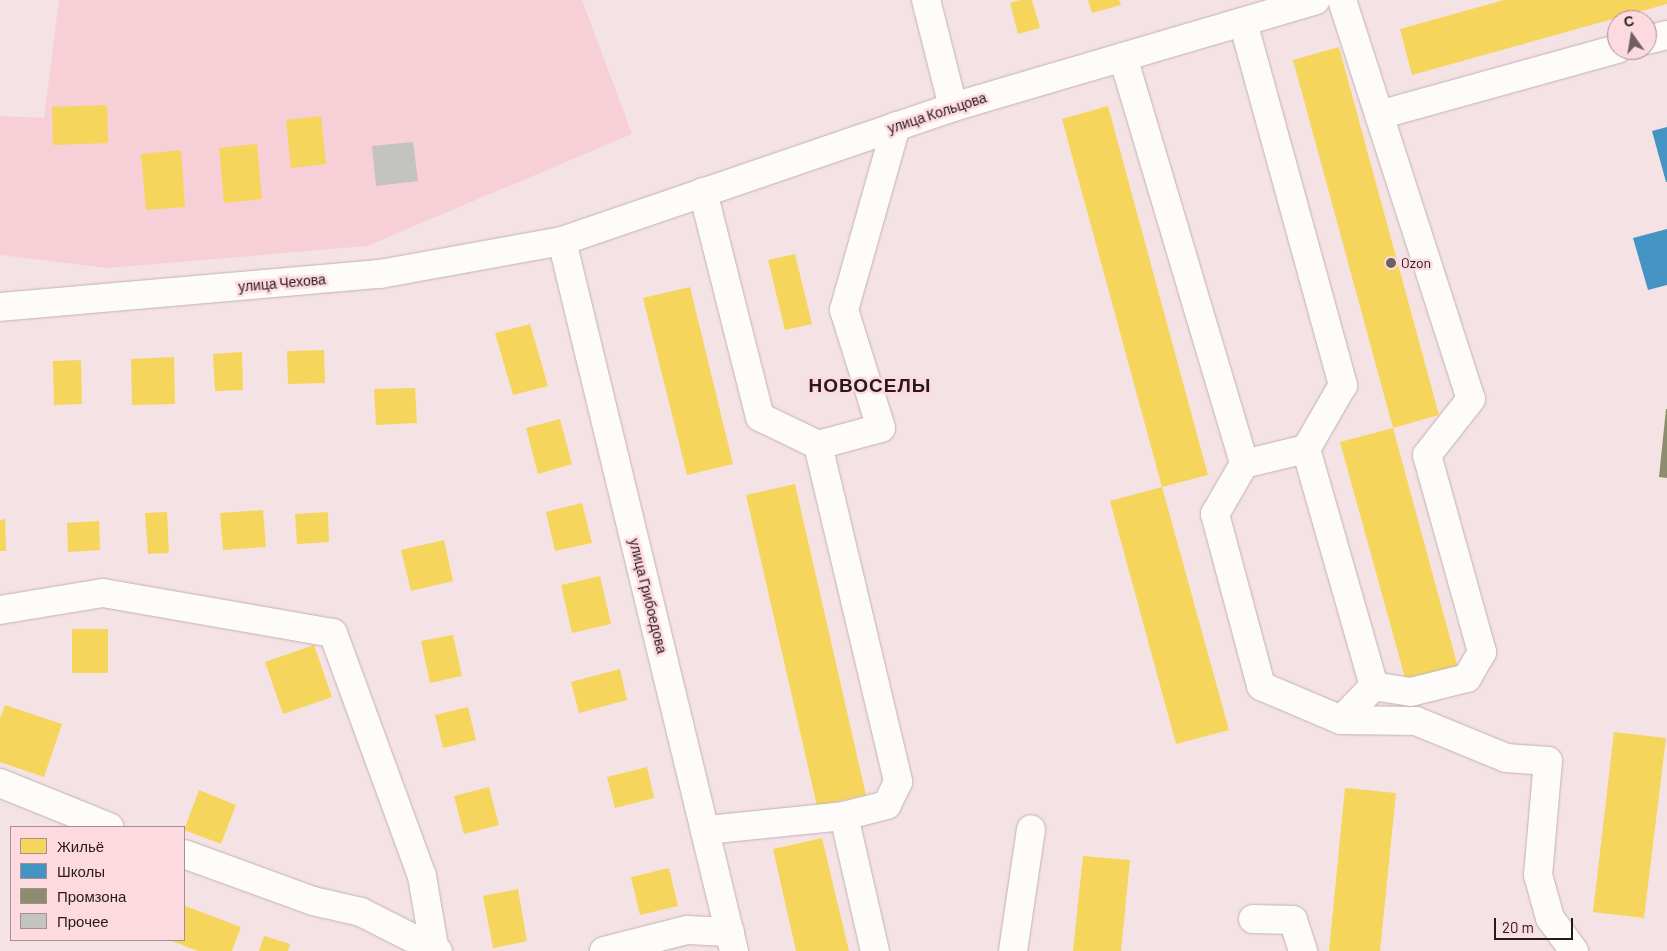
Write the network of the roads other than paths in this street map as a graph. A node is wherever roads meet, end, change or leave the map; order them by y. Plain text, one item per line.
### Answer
1 (926, 0) edge
2 (1316, 0) edge
3 (1342, 0) edge
4 (1243, 22) junction
5 (1607, 52) edge
6 (1123, 57) junction
7 (953, 107) junction
8 (1379, 115) junction
9 (896, 126) junction
10 (703, 192) junction
11 (562, 240) junction
12 (0, 307) edge
13 (818, 445) junction
14 (1306, 449) junction
15 (1244, 464) junction
16 (0, 610) edge
17 (1374, 686) junction
18 (1341, 720) junction
19 (0, 783) edge
20 (844, 816) junction
21 (107, 826) edge
22 (1031, 829) dead end
23 (705, 830) junction
24 (185, 854) edge
25 (1253, 919) dead end
26 (732, 942) edge
27 (436, 948) edge
28 (604, 951) edge
29 (875, 951) edge
30 (1013, 951) edge
31 (1303, 951) edge
32 (1574, 951) edge

1 - 7 street
2 - 4 street, улица Кольцова
3 - 8 street
4 - 6 street, улица Кольцова
4 - 14 street
5 - 8 street
6 - 7 street, улица Кольцова
6 - 15 street
7 - 9 street, улица Кольцова
8 - 17 street
9 - 10 street, улица Кольцова
9 - 13 street
10 - 11 street, улица Кольцова
10 - 13 street
11 - 12 street, улица Чехова
11 - 23 street, улица Грибоедова
13 - 20 street
14 - 15 street
14 - 17 street
15 - 18 street
16 - 27 street
17 - 18 street
18 - 32 street
19 - 21 street
20 - 23 street
20 - 29 street
22 - 30 street
23 - 26 street, улица Грибоедова
24 - 27 street
25 - 31 street
26 - 28 street

